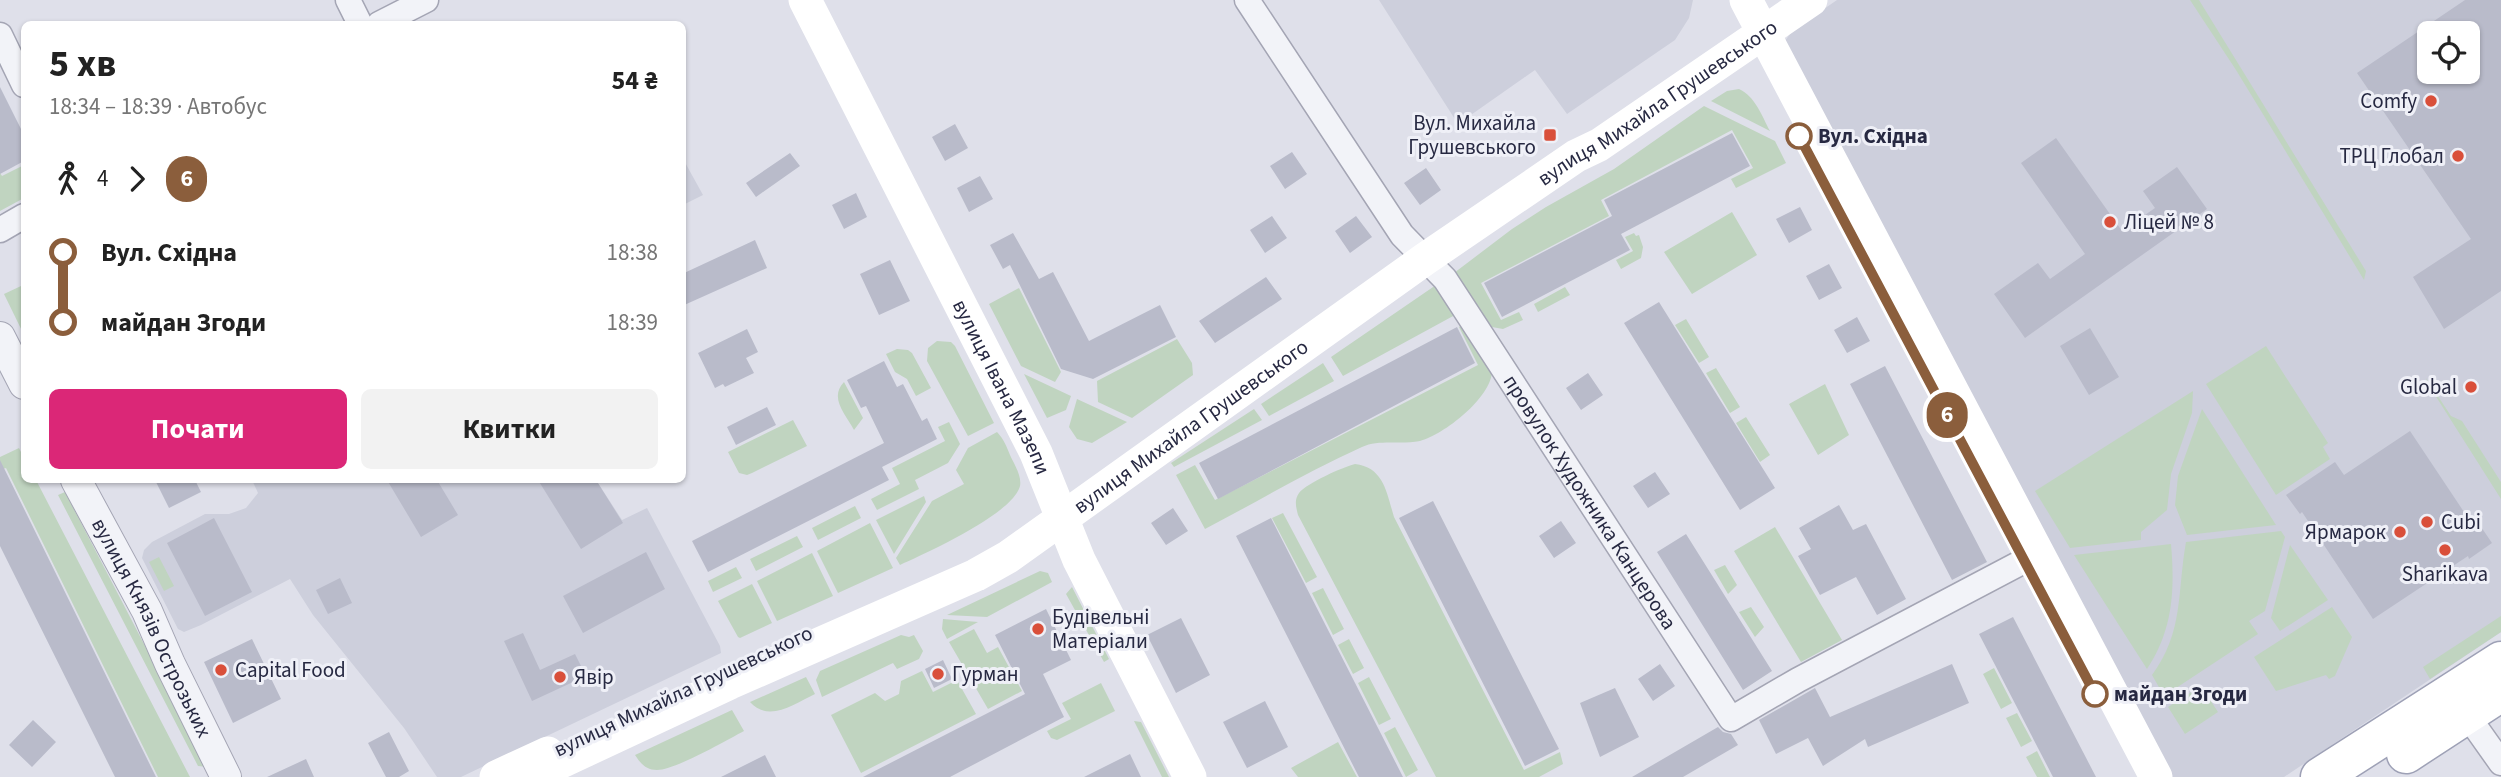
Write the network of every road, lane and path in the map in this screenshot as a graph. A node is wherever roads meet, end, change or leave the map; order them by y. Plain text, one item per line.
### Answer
1 (348, 0) edge
2 (426, 0) edge
3 (805, 0) edge
4 (1247, 0) edge
5 (1811, 0) edge
6 (1752, 16) edge
7 (358, 21) edge
8 (385, 21) edge
9 (0, 34) edge
10 (21, 79) edge
11 (21, 218) edge
12 (0, 230) edge
13 (1421, 253) junction
14 (0, 337) edge
15 (21, 378) edge
16 (78, 483) edge
17 (1059, 511) junction
18 (2032, 557) junction
19 (2501, 661) edge
20 (2501, 692) edge
21 (2467, 715) junction
22 (2501, 762) edge
23 (226, 777) edge
24 (496, 777) edge
25 (530, 777) edge
26 (1190, 777) edge
27 (2138, 777) edge
28 (2156, 777) edge
29 (2320, 777) edge
30 (2370, 777) edge

1 - 7 street
2 - 8 street
3 - 17 main road, вулиця Івана Мазепи
4 - 13 street, провулок Художника Канцерова
5 - 6 main road, вулиця Михайла Грушевського
6 - 13 main road, вулиця Михайла Грушевського
6 - 18 main road
9 - 10 street
11 - 12 street
13 - 17 main road, вулиця Михайла Грушевського
13 - 18 street, провулок Художника Канцерова
14 - 15 street
16 - 23 street, вулиця Князів Острозьких
17 - 24 main road, вулиця Михайла Грушевського
17 - 25 main road, вулиця Михайла Грушевського
17 - 26 main road, вулиця Івана Мазепи
18 - 27 main road
18 - 28 main road
19 - 29 main road
20 - 21 main road
21 - 22 street
21 - 30 main road

